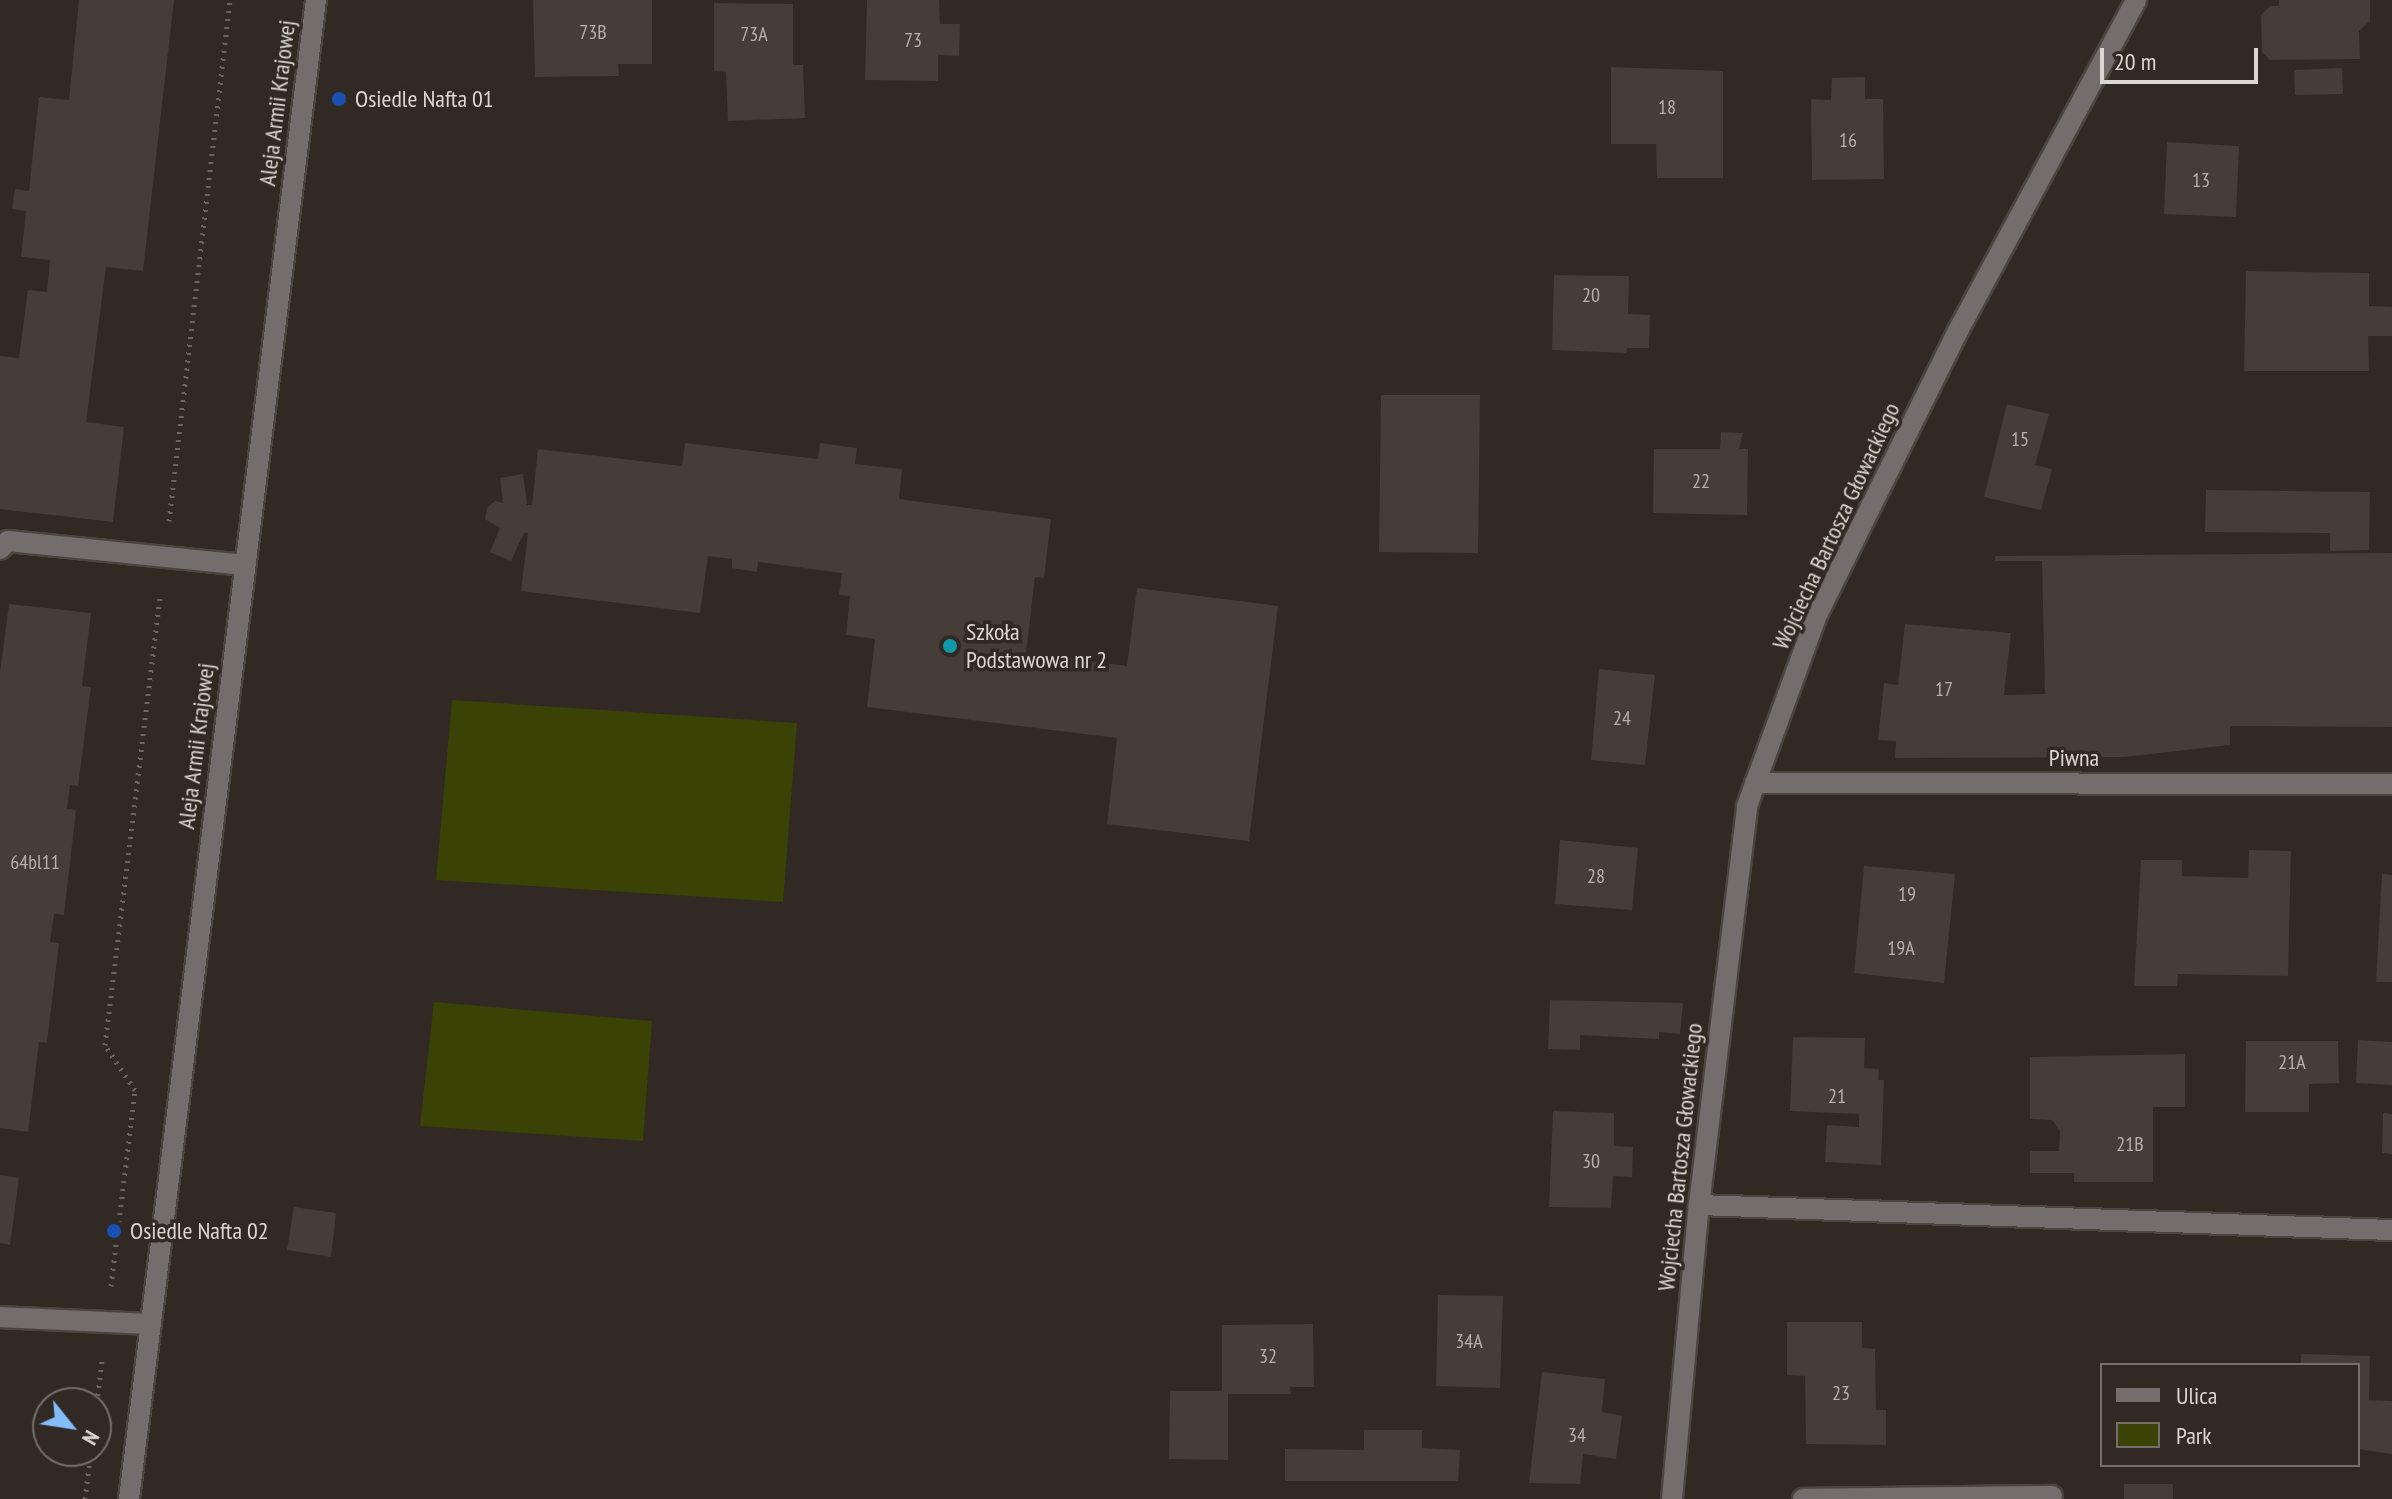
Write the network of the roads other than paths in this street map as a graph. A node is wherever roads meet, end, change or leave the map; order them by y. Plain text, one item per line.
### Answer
1 (316, 0) edge
2 (2136, 0) edge
3 (0, 549) edge
4 (245, 565) junction
5 (1755, 783) junction
6 (2392, 784) edge
7 (1699, 1205) junction
8 (2392, 1230) edge
9 (0, 1317) edge
10 (151, 1324) junction
11 (2052, 1496) dead end
12 (129, 1499) edge
13 (1672, 1499) edge
14 (1803, 1499) edge

1 - 4 street, Aleja Armii Krajowej
2 - 5 street, Wojciecha Bartosza Głowackiego
3 - 4 street
4 - 10 street, Aleja Armii Krajowej
5 - 6 street, Piwna
5 - 7 street, Wojciecha Bartosza Głowackiego
7 - 8 street
7 - 13 street, Wojciecha Bartosza Głowackiego
9 - 10 street
10 - 12 street, Aleja Armii Krajowej
11 - 14 street

